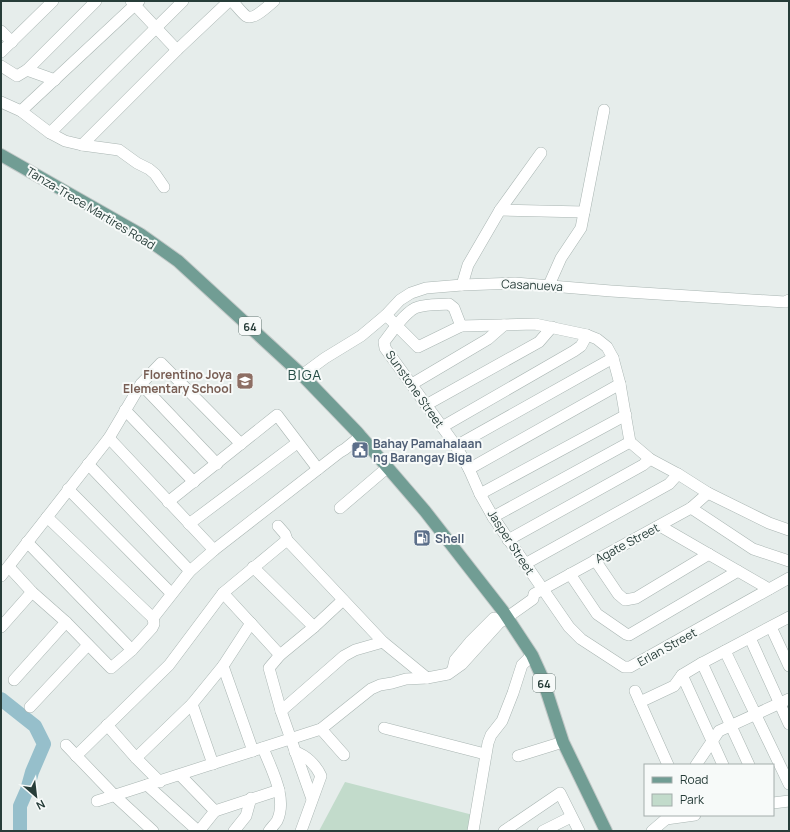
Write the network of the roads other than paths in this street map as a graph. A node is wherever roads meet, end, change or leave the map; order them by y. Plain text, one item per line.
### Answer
1 (96, 1) edge
2 (183, 1) edge
3 (229, 1) edge
4 (232, 1) edge
5 (274, 1) edge
6 (51, 2) edge
7 (135, 2) edge
8 (156, 27) junction
9 (1, 31) edge
10 (12, 42) junction
11 (177, 50) junction
12 (1, 52) edge
13 (1, 66) edge
14 (27, 70) junction
15 (55, 80) junction
16 (1, 102) edge
17 (604, 110) dead end
18 (21, 111) junction
19 (50, 133) junction
20 (82, 145) junction
21 (541, 153) dead end
22 (1, 155) edge
23 (164, 187) dead end
24 (500, 210) junction
25 (584, 212) junction
26 (462, 285) junction
27 (549, 285) junction
28 (789, 300) edge
29 (386, 315) junction
30 (504, 325) junction
31 (396, 326) junction
32 (461, 326) junction
33 (552, 327) junction
34 (587, 335) junction
35 (613, 358) junction
36 (302, 375) junction
37 (141, 384) junction
38 (412, 384) junction
39 (620, 384) junction
40 (426, 405) junction
41 (125, 410) junction
42 (626, 415) junction
43 (442, 427) junction
44 (359, 434) junction
45 (108, 438) junction
46 (630, 442) junction
47 (297, 443) junction
48 (241, 444) junction
49 (456, 446) junction
50 (650, 459) junction
51 (88, 464) junction
52 (217, 464) junction
53 (388, 467) junction
54 (318, 469) junction
55 (469, 469) junction
56 (678, 474) junction
57 (194, 482) junction
58 (68, 489) junction
59 (708, 493) junction
60 (480, 494) junction
61 (168, 502) junction
62 (340, 508) dead end
63 (691, 508) junction
64 (47, 517) junction
65 (493, 517) junction
66 (189, 524) junction
67 (278, 526) dead end
68 (660, 526) junction
69 (789, 530) edge
70 (287, 540) junction
71 (508, 540) junction
72 (27, 542) junction
73 (214, 550) junction
74 (709, 554) junction
75 (595, 560) junction
76 (789, 562) edge
77 (525, 564) junction
78 (9, 567) junction
79 (253, 567) junction
80 (190, 571) junction
81 (738, 571) junction
82 (570, 574) junction
83 (1, 576) edge
84 (789, 578) edge
85 (769, 589) junction
86 (32, 592) junction
87 (538, 592) junction
88 (171, 593) junction
89 (223, 593) junction
90 (343, 600) junction
91 (505, 614) junction
92 (789, 617) edge
93 (153, 618) junction
94 (66, 622) junction
95 (251, 623) junction
96 (1, 627) edge
97 (314, 627) junction
98 (770, 627) junction
99 (750, 638) junction
100 (383, 642) junction
101 (88, 645) junction
102 (132, 650) junction
103 (725, 651) junction
104 (280, 655) junction
105 (532, 655) junction
106 (702, 663) junction
107 (223, 666) junction
108 (789, 666) edge
109 (682, 675) junction
110 (427, 678) junction
111 (14, 680) dead end
112 (635, 691) dead end
113 (784, 701) edge
114 (640, 702) junction
115 (192, 704) junction
116 (30, 706) dead end
117 (282, 711) junction
118 (756, 714) junction
119 (789, 724) edge
120 (107, 725) junction
121 (731, 725) junction
122 (384, 728) dead end
123 (321, 729) junction
124 (291, 740) junction
125 (712, 740) junction
126 (563, 742) junction
127 (66, 745) dead end
128 (258, 750) junction
129 (296, 752) junction
130 (485, 754) junction
131 (344, 755) dead end
132 (76, 756) junction
133 (518, 756) dead end
134 (136, 758) junction
135 (213, 764) junction
136 (668, 764) edge
137 (697, 764) edge
138 (723, 764) edge
139 (749, 764) edge
140 (180, 775) junction
141 (160, 782) junction
142 (789, 784) edge
143 (147, 786) junction
144 (279, 790) junction
145 (115, 796) junction
146 (251, 798) junction
147 (312, 799) junction
148 (97, 801) dead end
149 (789, 801) edge
150 (774, 803) edge
151 (214, 811) junction
152 (681, 816) edge
153 (571, 817) junction
154 (667, 817) edge
155 (154, 831) edge
156 (198, 831) edge
157 (234, 831) edge
158 (269, 831) edge
159 (301, 831) edge
160 (473, 831) edge
161 (504, 831) edge
162 (543, 831) edge
163 (579, 831) edge
164 (606, 831) edge
165 (652, 831) edge

1 - 14 street
2 - 8 street
3 - 11 street
4 - 5 street
6 - 10 street
7 - 8 street
7 - 15 street
8 - 11 street
8 - 19 street
9 - 10 street
10 - 12 street
11 - 20 street
13 - 14 street
14 - 15 street
15 - 18 street
16 - 18 street
17 - 25 street
18 - 19 street
19 - 20 street
20 - 23 street
21 - 24 street
22 - 36 main road, Tanza-Trece Martires Road / 64
24 - 25 street
24 - 26 street
25 - 27 street
26 - 27 street, Casanueva
26 - 29 street, Casanueva
27 - 28 street, Casanueva
29 - 31 street
29 - 36 street, Casanueva
30 - 32 street
30 - 33 street
30 - 38 street
31 - 32 street
31 - 32 street, Sunstone Street
31 - 38 street, Sunstone Street
33 - 34 street
33 - 40 street
34 - 35 street
34 - 43 street
35 - 39 street
35 - 49 street
36 - 44 main road, Tanza-Trece Martires Road / 64
37 - 41 street
37 - 48 street
37 - 52 street
38 - 40 street, Sunstone Street
39 - 42 street
39 - 55 street
40 - 43 street, Sunstone Street
41 - 45 street
41 - 57 street
42 - 46 street
42 - 60 street
43 - 49 street, Sunstone Street
44 - 53 main road, Tanza-Trece Martires Road / 64
44 - 54 street
45 - 51 street
45 - 61 street
46 - 50 street
46 - 65 street
47 - 48 street
47 - 54 street
47 - 66 street
48 - 52 street
49 - 55 street, Sunstone Street
50 - 56 street
50 - 71 street
51 - 58 street
51 - 80 street
52 - 57 street
53 - 62 street
53 - 91 main road, Tanza-Trece Martires Road / 64
54 - 73 street
55 - 60 street, Sunstone Street
56 - 59 street
56 - 77 street
57 - 61 street
58 - 64 street
58 - 88 street
59 - 63 street, Agate Street
59 - 69 street
60 - 65 street, Jasper Street
61 - 66 street
63 - 68 street, Agate Street
63 - 76 street
64 - 72 street
64 - 93 street
65 - 71 street, Jasper Street
66 - 73 street
67 - 70 street
68 - 74 street
68 - 75 street, Agate Street
70 - 79 street
70 - 90 street
71 - 77 street, Jasper Street
72 - 78 street
72 - 102 street
73 - 80 street
74 - 75 street
74 - 81 street
75 - 82 street, Agate Street
77 - 87 street, Jasper Street
78 - 83 street
78 - 86 street
79 - 89 street
79 - 97 street
80 - 88 street
81 - 82 street
81 - 85 street
82 - 87 street, Agate Street
84 - 85 street, Erlan Street
85 - 87 street, Erlan Street
86 - 94 street
86 - 96 street
87 - 91 street, Agate Street
88 - 93 street
89 - 95 street
89 - 120 street
90 - 97 street
90 - 100 street
91 - 105 main road, Tanza-Trece Martires Road / 64
91 - 110 street, Agate Street
92 - 98 street
93 - 102 street
94 - 101 street
94 - 111 street
95 - 104 street
95 - 107 street
97 - 104 street
98 - 99 street
98 - 108 street
99 - 103 street
99 - 113 street
100 - 110 street
100 - 117 street
101 - 102 street
101 - 116 street
103 - 106 street
103 - 118 street
104 - 117 street
105 - 126 main road, Tanza-Trece Martires Road / 64
105 - 130 street
106 - 109 street
106 - 121 street
107 - 115 street
107 - 128 street
109 - 114 street
109 - 125 street
110 - 123 street
112 - 114 street
113 - 118 street
113 - 119 street
114 - 136 street
115 - 134 street
115 - 135 street
117 - 124 street
118 - 121 street
118 - 142 street
120 - 132 street
120 - 134 street
121 - 125 street
121 - 139 street
122 - 130 street
123 - 124 street
123 - 131 street
124 - 128 street
124 - 129 street
125 - 137 street
125 - 138 street
126 - 133 street
126 - 164 main road, Tanza-Trece Martires Road / 64
127 - 132 street
128 - 135 street
128 - 144 street
129 - 147 street
129 - 147 street
130 - 160 street
132 - 145 street
134 - 141 street
135 - 140 street
140 - 141 street
140 - 151 street
141 - 143 street
143 - 145 street
143 - 156 street
144 - 146 street
144 - 158 street
145 - 148 street
145 - 155 street
146 - 151 street
146 - 157 street
147 - 159 street
149 - 150 street
151 - 156 street
152 - 154 street
153 - 161 street
153 - 162 street
153 - 163 street
154 - 165 street

